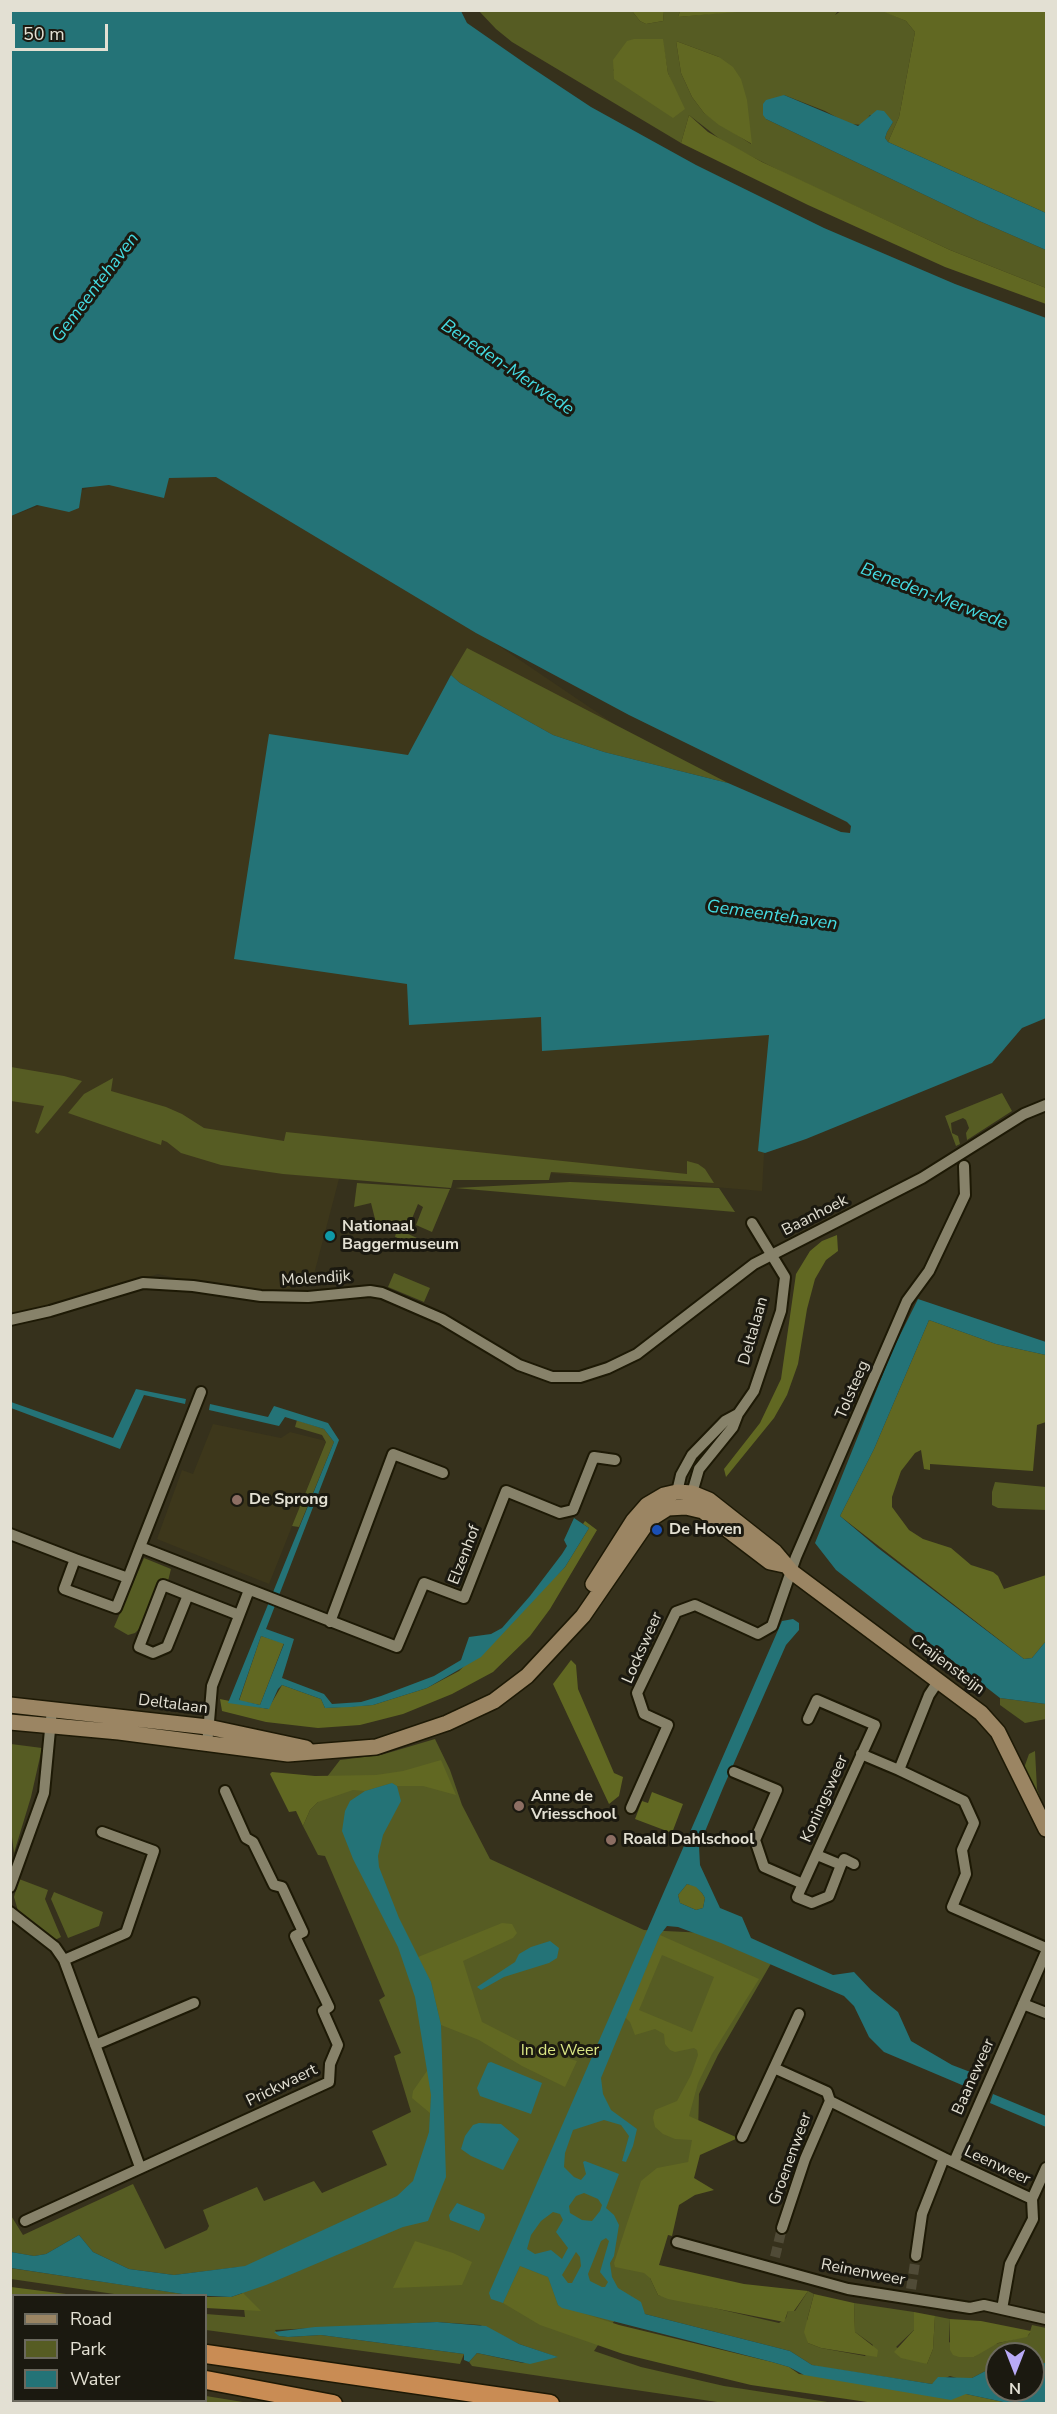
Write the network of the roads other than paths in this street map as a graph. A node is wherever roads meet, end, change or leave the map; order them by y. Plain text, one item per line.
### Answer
1 (1047, 1105) edge
2 (964, 1166) dead end
3 (752, 1223) dead end
4 (772, 1255) junction
5 (10, 1320) edge
6 (608, 1368) joint
7 (201, 1392) dead end
8 (615, 1460) dead end
9 (443, 1473) dead end
10 (685, 1497) junction
11 (10, 1534) edge
12 (140, 1547) junction
13 (75, 1559) junction
14 (788, 1568) junction
15 (128, 1578) junction
16 (249, 1590) junction
17 (188, 1595) junction
18 (239, 1615) junction
19 (330, 1622) junction
20 (769, 1630) joint
21 (939, 1680) junction
22 (10, 1705) edge
23 (52, 1709) junction
24 (808, 1719) dead end
25 (10, 1722) edge
26 (51, 1726) junction
27 (208, 1727) junction
28 (207, 1745) junction
29 (329, 1753) junction
30 (861, 1754) junction
31 (899, 1770) junction
32 (734, 1772) dead end
33 (225, 1791) dead end
34 (631, 1808) dead end
35 (1047, 1829) edge
36 (102, 1832) dead end
37 (816, 1855) junction
38 (854, 1864) dead end
39 (842, 1866) junction
40 (13, 1871) edge
41 (803, 1884) junction
42 (10, 1887) edge
43 (10, 1912) edge
44 (1047, 1950) edge
45 (64, 1960) junction
46 (194, 2002) dead end
47 (1023, 2004) junction
48 (1047, 2013) edge
49 (799, 2014) dead end
50 (95, 2045) junction
51 (774, 2068) junction
52 (830, 2101) junction
53 (742, 2137) dead end
54 (949, 2160) junction
55 (140, 2167) junction
56 (1047, 2168) edge
57 (1032, 2199) junction
58 (25, 2221) dead end
59 (782, 2228) tunnel mouth
60 (677, 2242) dead end
61 (916, 2256) tunnel mouth
62 (1002, 2309) junction
63 (1047, 2319) edge
64 (207, 2355) edge
65 (207, 2380) edge
66 (333, 2403) edge
67 (550, 2403) edge

1 - 4 street, Baanhoek
2 - 14 street, Tolsteeg
3 - 4 street, Deltalaan
4 - 6 street, Baanhoek
4 - 10 street, Deltalaan
5 - 6 street, Molendijk
7 - 12 street
8 - 19 street, Elzenhof
9 - 19 street
10 - 14 street, Craijensteijn
10 - 29 street, Deltalaan
11 - 13 street
12 - 15 street
12 - 16 street, Elzenhof
13 - 15 street
13 - 15 street
14 - 20 street, Tolsteeg
14 - 21 street, Craijensteijn
16 - 18 street
16 - 19 street, Elzenhof
17 - 17 street
17 - 18 street
18 - 27 street
20 - 34 street, Locksweer
21 - 31 street
21 - 35 street, Craijensteijn
22 - 23 street, Deltalaan
23 - 26 street
23 - 27 street, Deltalaan
24 - 30 street, Koningsweer
25 - 26 street, Deltalaan
26 - 28 street, Deltalaan
26 - 40 street
27 - 28 street
27 - 29 street, Deltalaan
28 - 29 street, Deltalaan
30 - 31 street, Koningsweer
30 - 37 street, Koningsweer
31 - 44 street, Baaneweer
32 - 41 street
33 - 55 street, Prickwaert
36 - 45 street
37 - 39 street, Koningsweer
37 - 41 street, Koningsweer
38 - 39 street
39 - 41 street
40 - 42 street
43 - 45 street
44 - 47 street, Baaneweer
45 - 50 street
46 - 50 street
47 - 48 street
47 - 54 street, Baaneweer
49 - 51 street
50 - 55 street
51 - 52 street, Groenenweer
51 - 53 street
52 - 54 street, Groenenweer
52 - 59 street, Groenenweer
54 - 57 street, Leenweer
54 - 61 street, Leenweer
55 - 58 street, Prickwaert
56 - 57 street, Leenweer
57 - 62 street, Leenweer
60 - 62 street, Reinenweer
62 - 63 street, Reinenweer
64 - 67 highway
65 - 66 highway

